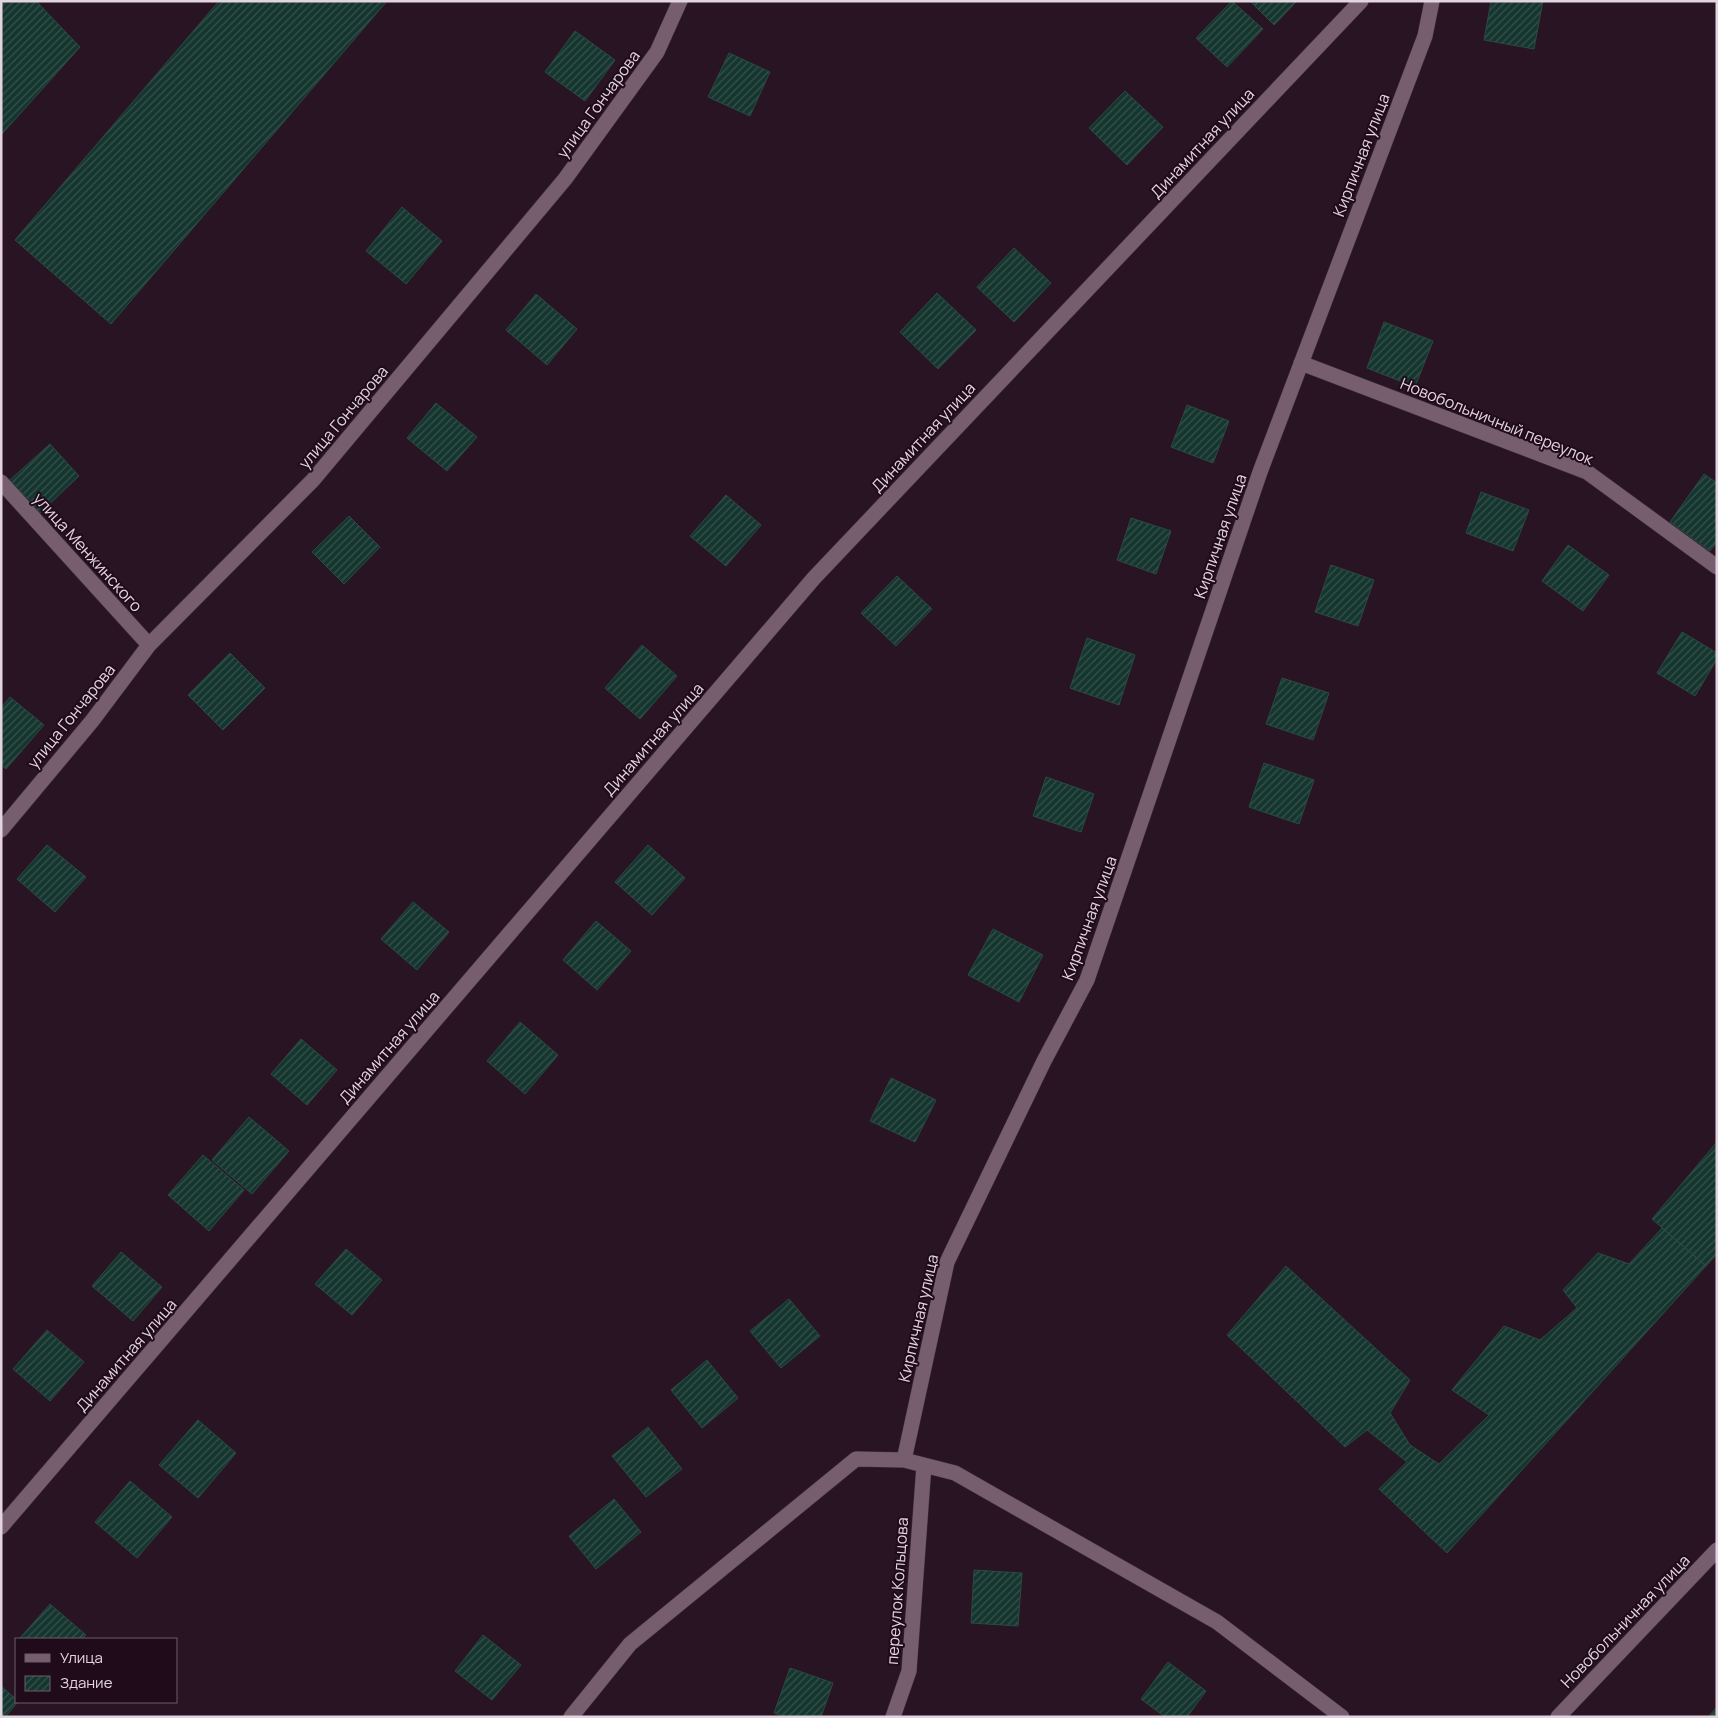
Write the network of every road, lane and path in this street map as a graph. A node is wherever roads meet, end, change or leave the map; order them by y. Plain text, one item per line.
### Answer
1 (680, 1) edge
2 (1361, 1) edge
3 (1432, 1) edge
4 (1301, 363) junction
5 (1, 482) edge
6 (1717, 567) edge
7 (149, 645) junction
8 (1, 830) edge
9 (904, 1460) junction
10 (924, 1465) junction
11 (1, 1527) edge
12 (1717, 1550) edge
13 (571, 1717) edge
14 (893, 1717) edge
15 (1342, 1717) edge
16 (1558, 1717) edge

1 - 7 street, улица Гончарова
2 - 11 street, Динамитная улица
3 - 4 street, Кирпичная улица
4 - 6 street, Новобольничный переулок
4 - 9 street, Кирпичная улица
5 - 7 street, улица Менжинского
7 - 8 street, улица Гончарова
9 - 10 street
9 - 13 street
10 - 14 street, переулок Кольцова
10 - 15 street
12 - 16 street, Новобольничная улица

